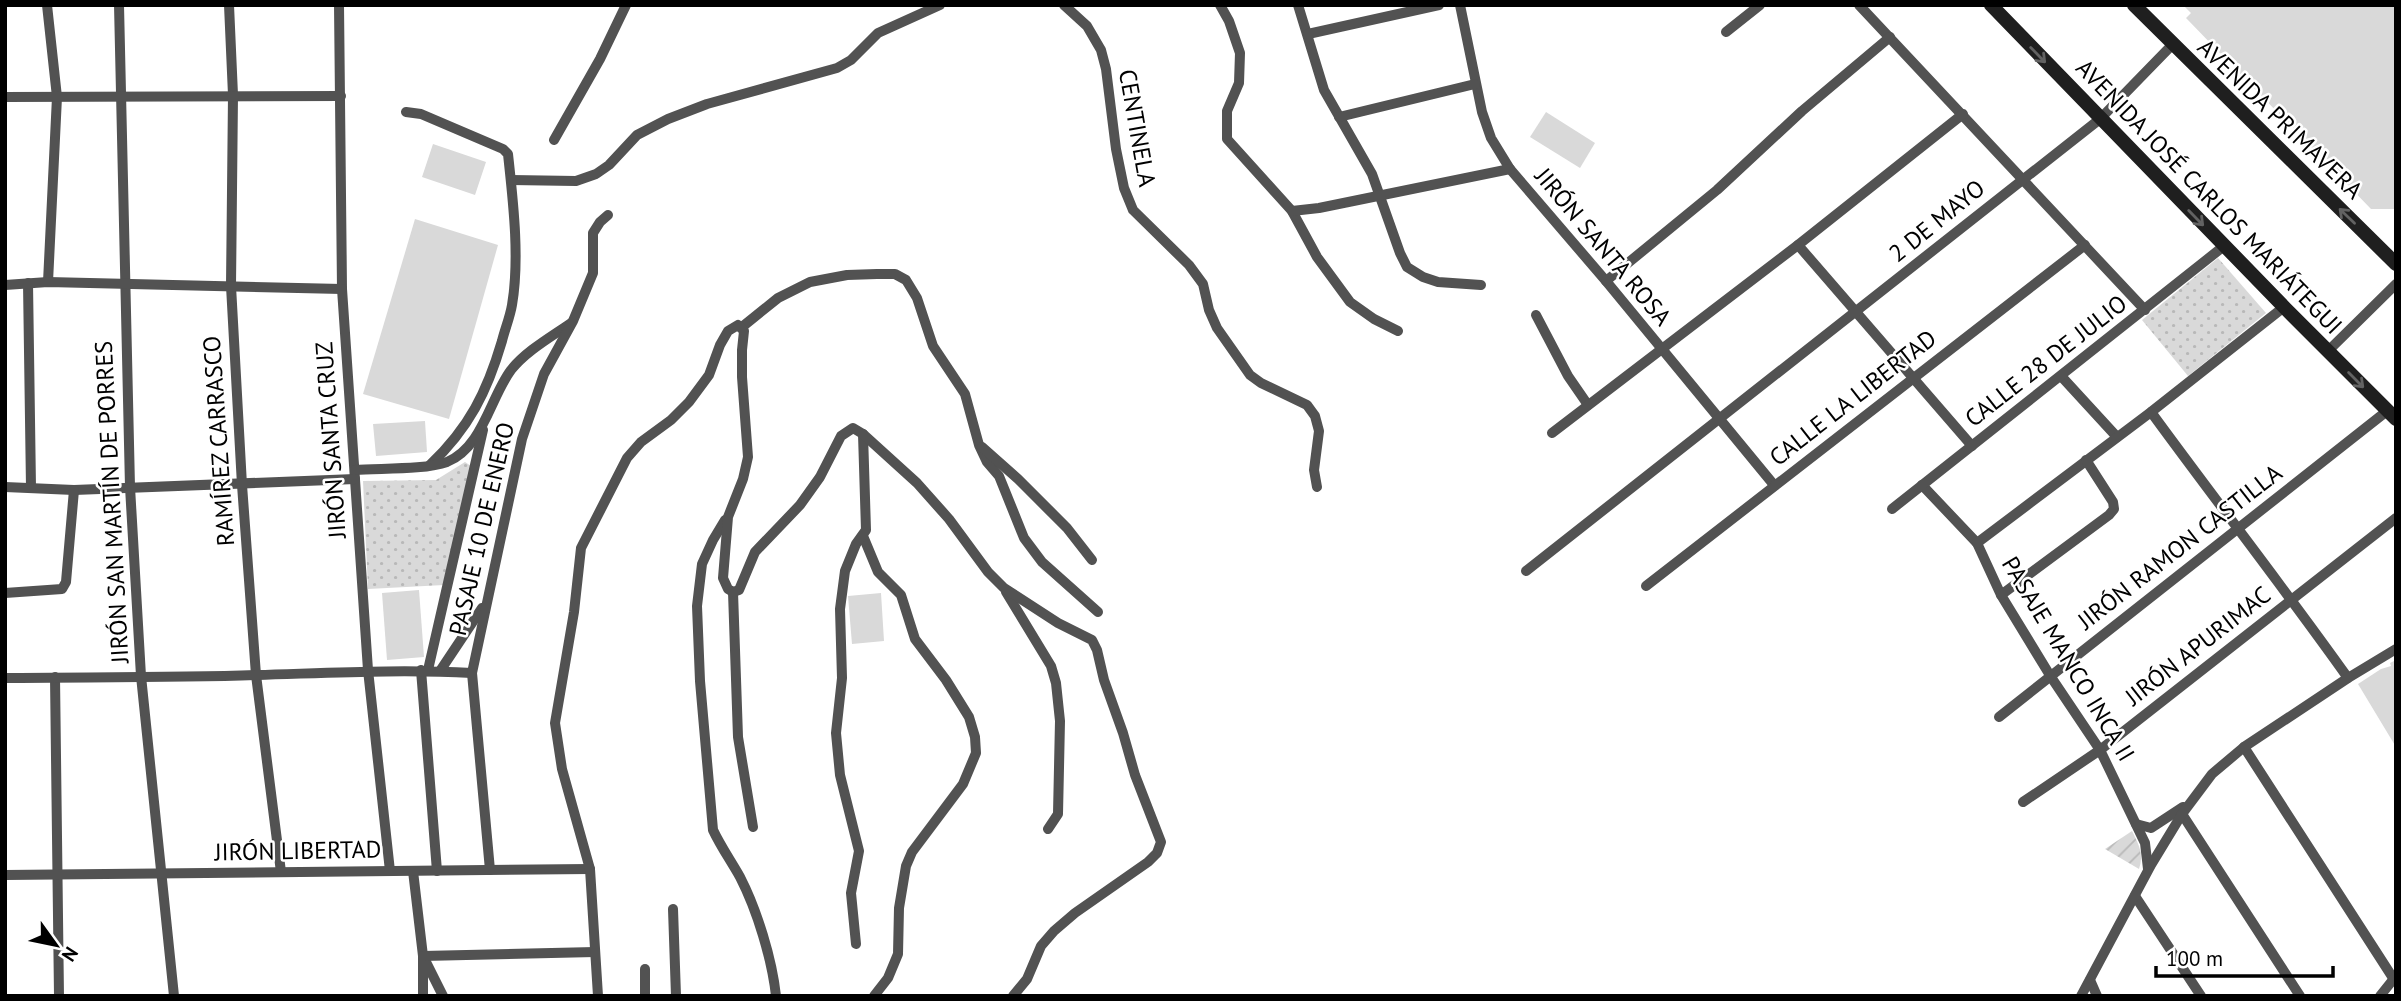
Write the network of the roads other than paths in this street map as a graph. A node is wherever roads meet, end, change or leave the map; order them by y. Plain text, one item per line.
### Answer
1 (47, 5) edge
2 (119, 5) edge
3 (229, 5) edge
4 (339, 5) edge
5 (626, 5) edge
6 (940, 5) edge
7 (1063, 5) edge
8 (1220, 5) edge
9 (1298, 5) edge
10 (1439, 5) edge
11 (1460, 5) edge
12 (1760, 5) edge
13 (1859, 5) edge
14 (1991, 5) edge
15 (2134, 5) edge
16 (1727, 32) dead end
17 (1308, 34) junction
18 (1890, 37) junction
19 (2172, 44) junction
20 (1475, 84) junction
21 (233, 95) junction
22 (120, 96) junction
23 (341, 96) junction
24 (5, 97) edge
25 (57, 97) junction
26 (406, 112) dead end
27 (1963, 114) junction
28 (1339, 117) junction
29 (2100, 119) junction
30 (554, 140) dead end
31 (1510, 169) junction
32 (2024, 179) junction
33 (511, 180) junction
34 (1379, 195) junction
35 (1293, 211) junction
36 (608, 215) dead end
37 (1798, 245) junction
38 (2085, 245) junction
39 (2224, 246) junction
40 (2396, 264) edge
41 (1606, 281) junction
42 (48, 282) junction
43 (28, 283) junction
44 (124, 283) junction
45 (2396, 284) edge
46 (5, 285) edge
47 (1481, 285) dead end
48 (231, 286) junction
49 (342, 289) junction
50 (2284, 307) junction
51 (2145, 310) junction
52 (1857, 312) junction
53 (1536, 315) dead end
54 (573, 321) junction
55 (742, 327) junction
56 (1398, 331) dead end
57 (1661, 350) junction
58 (2328, 351) junction
59 (2061, 376) junction
60 (1913, 378) junction
61 (1588, 405) junction
62 (2151, 412) junction
63 (2392, 415) edge
64 (1720, 420) junction
65 (484, 426) junction
66 (1552, 433) dead end
67 (863, 434) junction
68 (2118, 437) junction
69 (979, 444) junction
70 (1972, 446) junction
71 (2086, 460) junction
72 (430, 465) junction
73 (355, 474) junction
74 (242, 485) junction
75 (1774, 485) junction
76 (1923, 485) junction
77 (5, 487) edge
78 (130, 487) junction
79 (1317, 487) dead end
80 (31, 488) junction
81 (74, 490) junction
82 (1892, 509) dead end
83 (728, 517) junction
84 (2396, 518) edge
85 (2236, 528) junction
86 (863, 536) junction
87 (1977, 543) junction
88 (1092, 561) dead end
89 (1526, 571) dead end
90 (1646, 586) dead end
91 (1004, 588) junction
92 (733, 592) junction
93 (5, 593) edge
94 (2001, 595) junction
95 (2292, 599) junction
96 (486, 602) junction
97 (1098, 612) dead end
98 (2396, 649) edge
99 (368, 670) junction
100 (425, 670) junction
101 (440, 671) junction
102 (471, 673) junction
103 (256, 675) junction
104 (55, 677) junction
105 (141, 677) junction
106 (2051, 677) junction
107 (5, 678) edge
108 (2348, 678) junction
109 (1999, 716) dead end
110 (2244, 747) junction
111 (2101, 750) junction
112 (2023, 802) dead end
113 (2190, 803) junction
114 (2182, 814) junction
115 (2136, 824) junction
116 (753, 827) dead end
117 (1048, 829) dead end
118 (590, 869) junction
119 (490, 870) junction
120 (390, 871) junction
121 (413, 871) junction
122 (437, 871) junction
123 (2148, 871) junction
124 (281, 872) junction
125 (161, 873) junction
126 (57, 874) junction
127 (5, 875) edge
128 (2135, 895) junction
129 (673, 909) dead end
130 (856, 944) dead end
131 (596, 952) junction
132 (423, 956) junction
133 (645, 969) dead end
134 (1027, 979) junction
135 (2090, 979) junction
136 (2393, 979) edge
137 (59, 996) edge
138 (174, 996) edge
139 (424, 996) edge
140 (443, 996) edge
141 (598, 996) edge
142 (645, 996) edge
143 (676, 996) edge
144 (776, 996) edge
145 (874, 996) edge
146 (1013, 996) edge
147 (1023, 996) edge
148 (2081, 996) edge
149 (2097, 996) edge
150 (2201, 996) edge
151 (2300, 996) edge
152 (2380, 996) edge
153 (2396, 996) edge

1 - 25 street
2 - 22 street, JIRÓN SAN MARTÍN DE PORRES
3 - 21 street, RAMÍREZ CARRASCO
4 - 23 street, JIRÓN SANTA CRUZ
5 - 30 street
6 - 33 street
7 - 79 street, CENTINELA
8 - 35 street
9 - 17 street
10 - 17 street
11 - 20 street, JIRÓN SANTA ROSA
12 - 16 street
13 - 18 street
14 -> 29 main road, AVENIDA JOSÉ CARLOS MARIÁTEGUI
15 - 19 main road, AVENIDA PRIMAVERA
17 - 28 street
18 - 27 street
18 - 41 street
19 - 29 street, 2 DE MAYO
40 -> 19 main road, AVENIDA PRIMAVERA
20 - 28 street
20 - 31 street, JIRÓN SANTA ROSA
21 - 22 street
21 - 23 street
21 - 48 street, RAMÍREZ CARRASCO
22 - 25 street
22 - 44 street, JIRÓN SAN MARTÍN DE PORRES
23 - 49 street, JIRÓN SANTA CRUZ
24 - 25 street
25 - 42 street
26 - 33 street
27 - 32 street
27 - 37 street
28 - 34 street
29 - 32 street, 2 DE MAYO
29 -> 39 main road, AVENIDA JOSÉ CARLOS MARIÁTEGUI
31 - 34 street
31 - 41 street, JIRÓN SANTA ROSA
32 - 38 street
32 - 52 street, 2 DE MAYO
33 - 72 street
34 - 35 street
34 - 47 street
35 - 56 street
36 - 54 street, PASAJE 10 DE ENERO
37 - 52 street
37 - 57 street
38 - 51 street
38 - 60 street, CALLE LA LIBERTAD
39 - 50 main road, AVENIDA JOSÉ CARLOS MARIÁTEGUI
39 - 51 street, CALLE 28 DE JULIO
41 - 57 street, JIRÓN SANTA ROSA
42 - 43 street
42 - 44 street
43 - 46 street
43 - 80 street
44 - 48 street
44 - 78 street, JIRÓN SAN MARTÍN DE PORRES
45 - 58 street
48 - 49 street
48 - 74 street, RAMÍREZ CARRASCO
49 - 73 street, JIRÓN SANTA CRUZ
50 - 58 main road, AVENIDA JOSÉ CARLOS MARIÁTEGUI
50 - 62 street
51 - 59 street, CALLE 28 DE JULIO
52 - 60 street
52 - 64 street, 2 DE MAYO
53 - 61 street
54 - 65 street
54 - 96 street, PASAJE 10 DE ENERO
55 - 69 street
55 - 83 street
55 - 118 street
57 - 61 street
57 - 64 street, JIRÓN SANTA ROSA
58 -> 63 main road, AVENIDA JOSÉ CARLOS MARIÁTEGUI
59 - 68 street
59 - 70 street, CALLE 28 DE JULIO
60 - 70 street
60 - 75 street, CALLE LA LIBERTAD
61 - 66 street
62 - 68 street
62 - 85 street
63 - 85 street, JIRÓN RAMON CASTILLA
64 - 75 street, JIRÓN SANTA ROSA
64 - 89 street, 2 DE MAYO
65 - 72 street
65 - 100 street
67 - 86 street
67 - 91 street
67 - 92 street
68 - 71 street
69 - 88 street
69 - 97 street
70 - 76 street, CALLE 28 DE JULIO
71 - 87 street
71 - 94 street
72 - 73 street
73 - 74 street
73 - 99 street, JIRÓN SANTA CRUZ
74 - 78 street
74 - 103 street, RAMÍREZ CARRASCO
75 - 90 street, CALLE LA LIBERTAD
76 - 82 street, CALLE 28 DE JULIO
76 - 87 street, PASAJE MANCO INCA II
77 - 80 street
78 - 81 street
78 - 105 street, JIRÓN SAN MARTÍN DE PORRES
80 - 81 street
81 - 93 street
83 - 92 street
83 - 144 street
84 - 95 street, JIRÓN APURIMAC
85 - 95 street
85 - 106 street, JIRÓN RAMON CASTILLA
86 - 130 street
86 - 145 street
87 - 94 street, PASAJE MANCO INCA II
91 - 117 street
91 - 134 street
92 - 116 street
94 - 106 street, PASAJE MANCO INCA II
95 - 108 street
95 - 111 street, JIRÓN APURIMAC
96 - 101 street
96 - 102 street, PASAJE 10 DE ENERO
98 - 108 street
99 - 100 street
99 - 103 street
99 - 120 street, JIRÓN SANTA CRUZ
100 - 101 street
100 - 122 street
101 - 102 street
102 - 119 street, PASAJE 10 DE ENERO
103 - 105 street
103 - 124 street, RAMÍREZ CARRASCO
104 - 105 street
104 - 107 street
104 - 126 street
105 - 125 street, JIRÓN SAN MARTÍN DE PORRES
106 - 109 street, JIRÓN RAMON CASTILLA
106 - 111 street, PASAJE MANCO INCA II
108 - 110 street
110 - 113 street
110 - 136 street
111 - 112 street, JIRÓN APURIMAC
111 - 115 street, PASAJE MANCO INCA II
113 - 114 street
113 - 115 street
114 - 123 street
114 - 151 street
115 - 123 street, PASAJE MANCO INCA II
118 - 119 street, JIRÓN LIBERTAD
118 - 131 street
119 - 122 street, JIRÓN LIBERTAD
120 - 121 street, JIRÓN LIBERTAD
120 - 124 street, JIRÓN LIBERTAD
121 - 122 street, JIRÓN LIBERTAD
121 - 132 street
123 - 128 street
124 - 125 street, JIRÓN LIBERTAD
125 - 126 street, JIRÓN LIBERTAD
125 - 138 street, JIRÓN SAN MARTÍN DE PORRES
126 - 127 street, JIRÓN LIBERTAD
126 - 137 street
128 - 135 street
128 - 150 street
129 - 143 street
131 - 132 street
131 - 141 street
132 - 139 street
132 - 140 street
133 - 142 street
134 - 146 street
134 - 147 street
135 - 148 street
135 - 149 street
136 - 152 street
136 - 153 street

